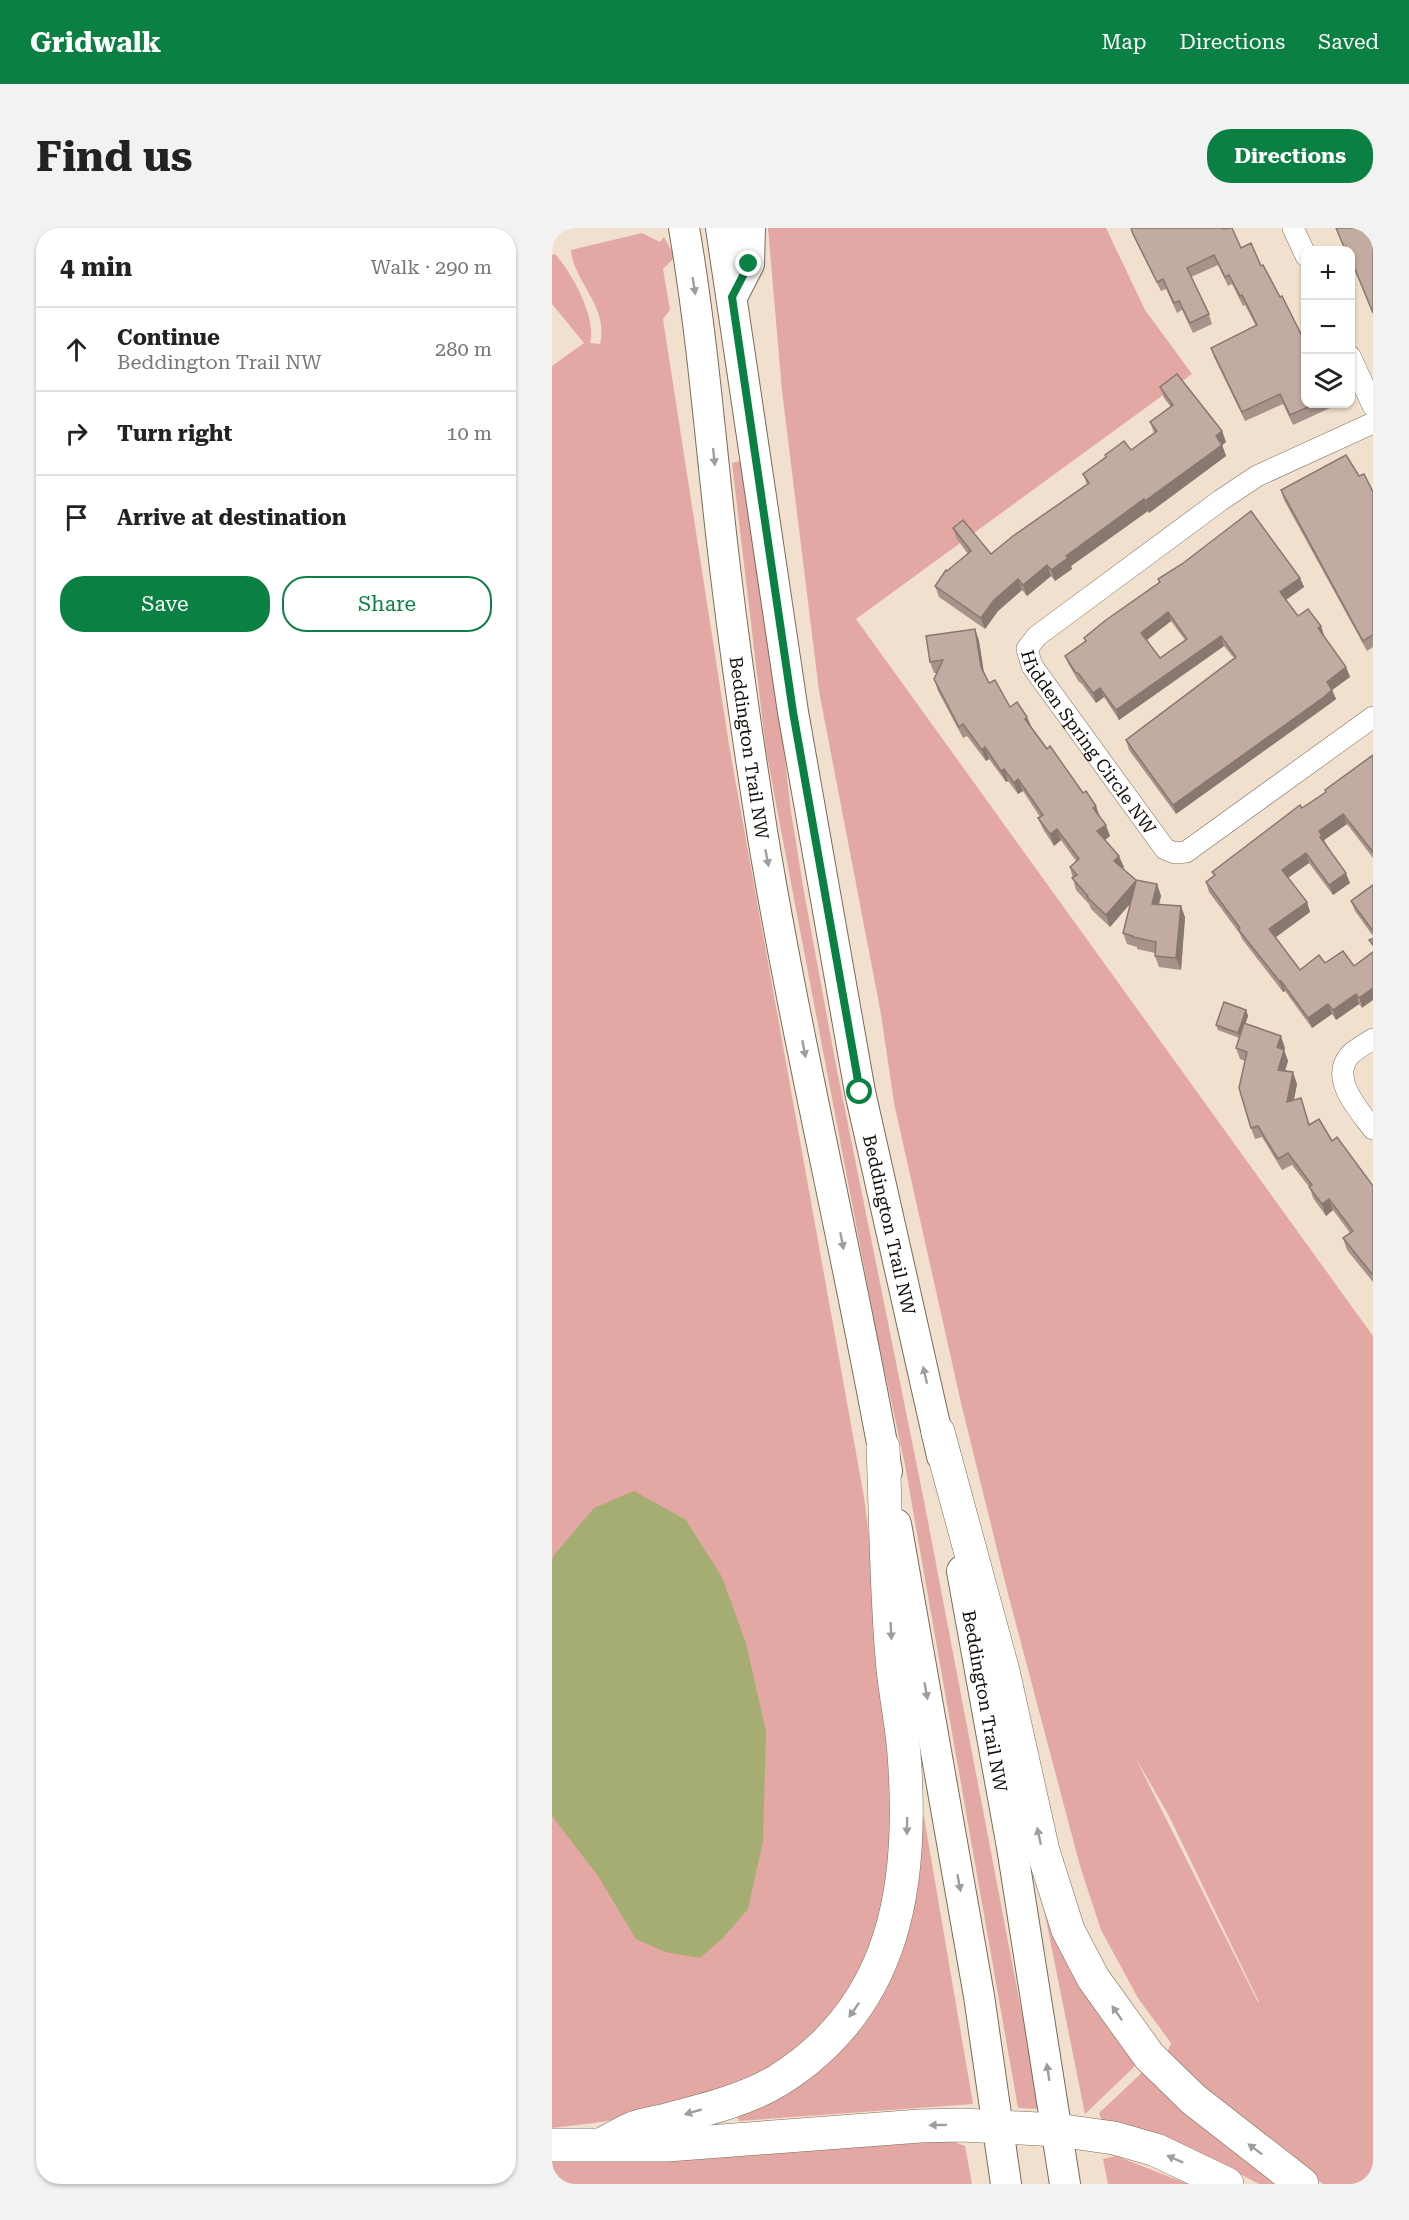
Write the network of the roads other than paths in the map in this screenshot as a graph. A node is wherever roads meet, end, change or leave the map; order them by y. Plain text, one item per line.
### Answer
1 (684, 228) edge
2 (721, 228) edge
3 (750, 228) edge
4 (1293, 228) edge
5 (1301, 247) edge
6 (732, 297) junction
7 (1355, 367) edge
8 (1373, 406) edge
9 (1373, 423) edge
10 (1373, 717) edge
11 (1373, 1039) edge
12 (1373, 1129) edge
13 (938, 1432) junction
14 (883, 1447) junction
15 (997, 2127) junction
16 (1057, 2130) junction
17 (603, 2144) junction
18 (552, 2145) edge
19 (1006, 2184) edge
20 (1065, 2184) edge
21 (1227, 2184) edge
22 (1302, 2184) edge

1 -> 14 main road, Beddington Trail NW
2 - 6 main road, Beddington Trail NW
3 - 6 main road
4 - 5 street
13 -> 6 main road, Beddington Trail NW
7 - 8 street
9 - 10 street, Hidden Spring Circle NW
11 - 12 street
16 -> 13 main road, Beddington Trail NW
22 -> 13 highway
14 -> 15 main road, Beddington Trail NW
14 -> 17 highway
15 - 16 highway
15 -> 17 highway
15 - 19 main road, Beddington Trail NW
16 - 20 main road, Beddington Trail NW
21 -> 16 highway
17 - 18 highway

